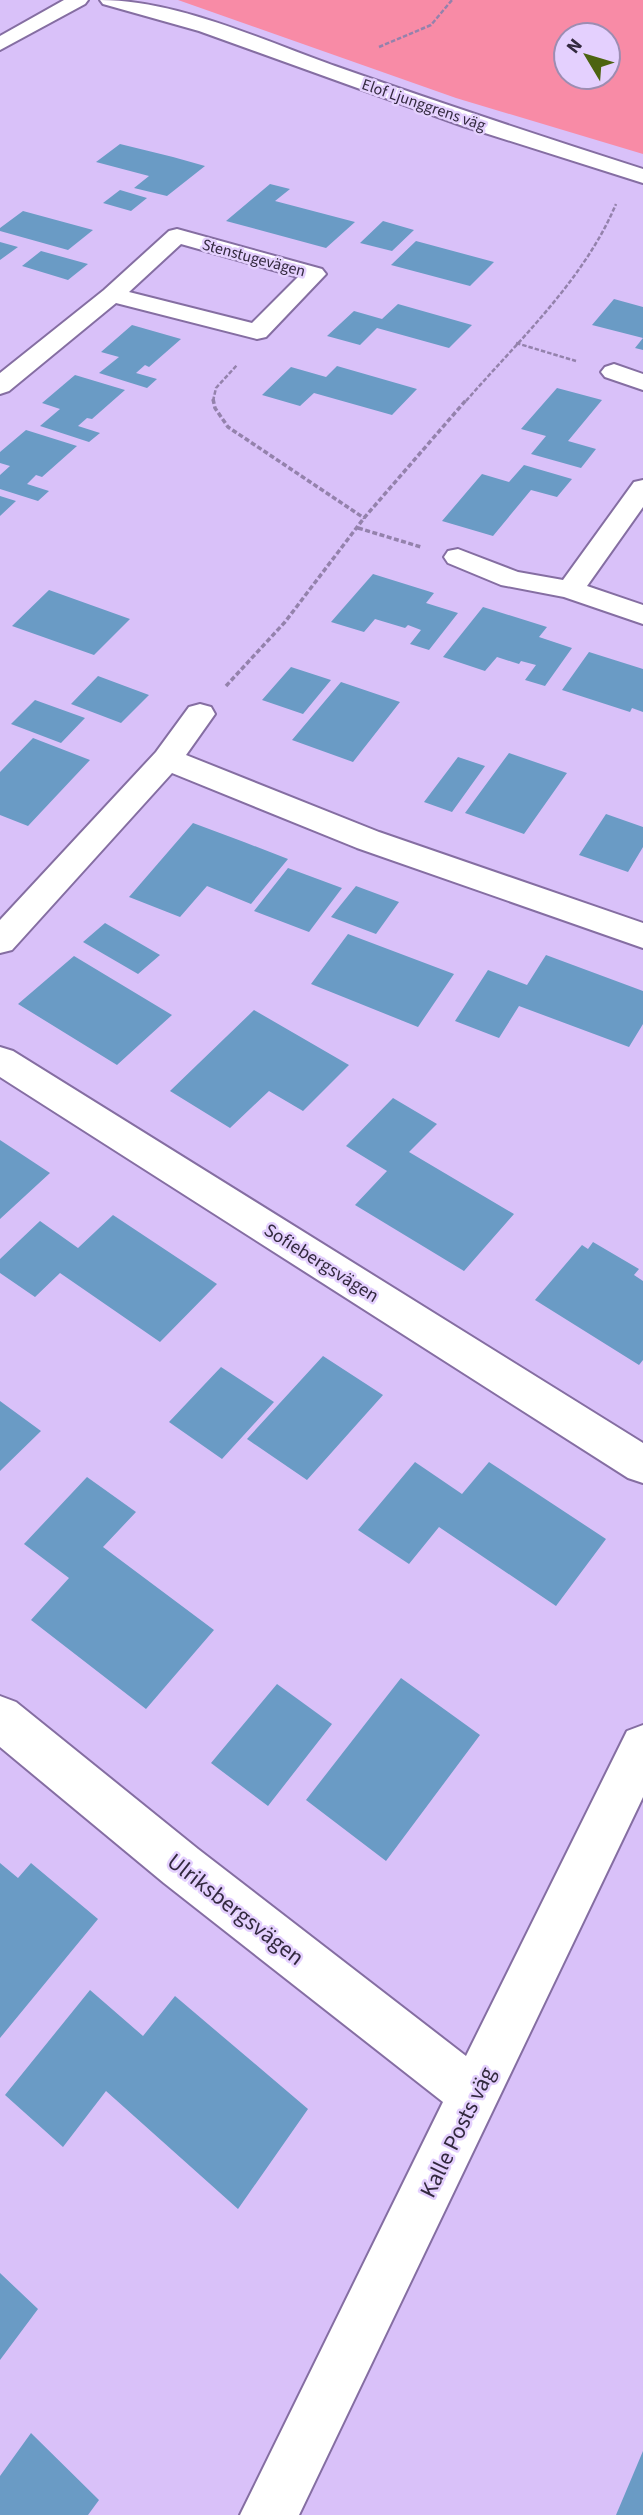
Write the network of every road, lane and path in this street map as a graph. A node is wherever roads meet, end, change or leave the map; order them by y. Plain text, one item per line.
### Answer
1 (78, 0) edge
2 (110, 0) edge
3 (161, 0) edge
4 (452, 0) edge
5 (206, 27) junction
6 (0, 44) edge
7 (312, 66) junction
8 (643, 176) edge
9 (620, 196) dead end
10 (112, 295) junction
11 (516, 343) junction
12 (238, 363) dead end
13 (614, 373) joint
14 (643, 382) edge
15 (0, 386) edge
16 (643, 488) edge
17 (365, 518) junction
18 (358, 528) junction
19 (457, 557) joint
20 (570, 590) junction
21 (643, 614) edge
22 (201, 714) joint
23 (167, 759) junction
24 (643, 936) edge
25 (0, 941) edge
26 (0, 1060) edge
27 (643, 1465) edge
28 (0, 1718) edge
29 (643, 1747) edge
30 (475, 2095) junction
31 (269, 2515) edge

1 - 6 street
2 - 5 street, Elof Ljunggrens väg
3 - 5 street, Elof Ljunggrens väg
4 - 7 path
5 - 7 street, Elof Ljunggrens väg
7 - 8 street, Elof Ljunggrens väg
9 - 11 path
10 - 10 street, Stenstugevägen
10 - 15 street, Stenstugevägen
11 - 13 path
11 - 17 path
12 - 17 path
13 - 14 street
16 - 20 street
17 - 18 path
18 - 19 path
18 - 22 path
19 - 20 street
20 - 21 street
22 - 23 street
23 - 24 street
23 - 25 street
26 - 27 street, Sofiebergsvägen
28 - 30 street, Ulriksbergsvägen
29 - 30 street, Kalle Posts väg
30 - 31 street, Kalle Posts väg

